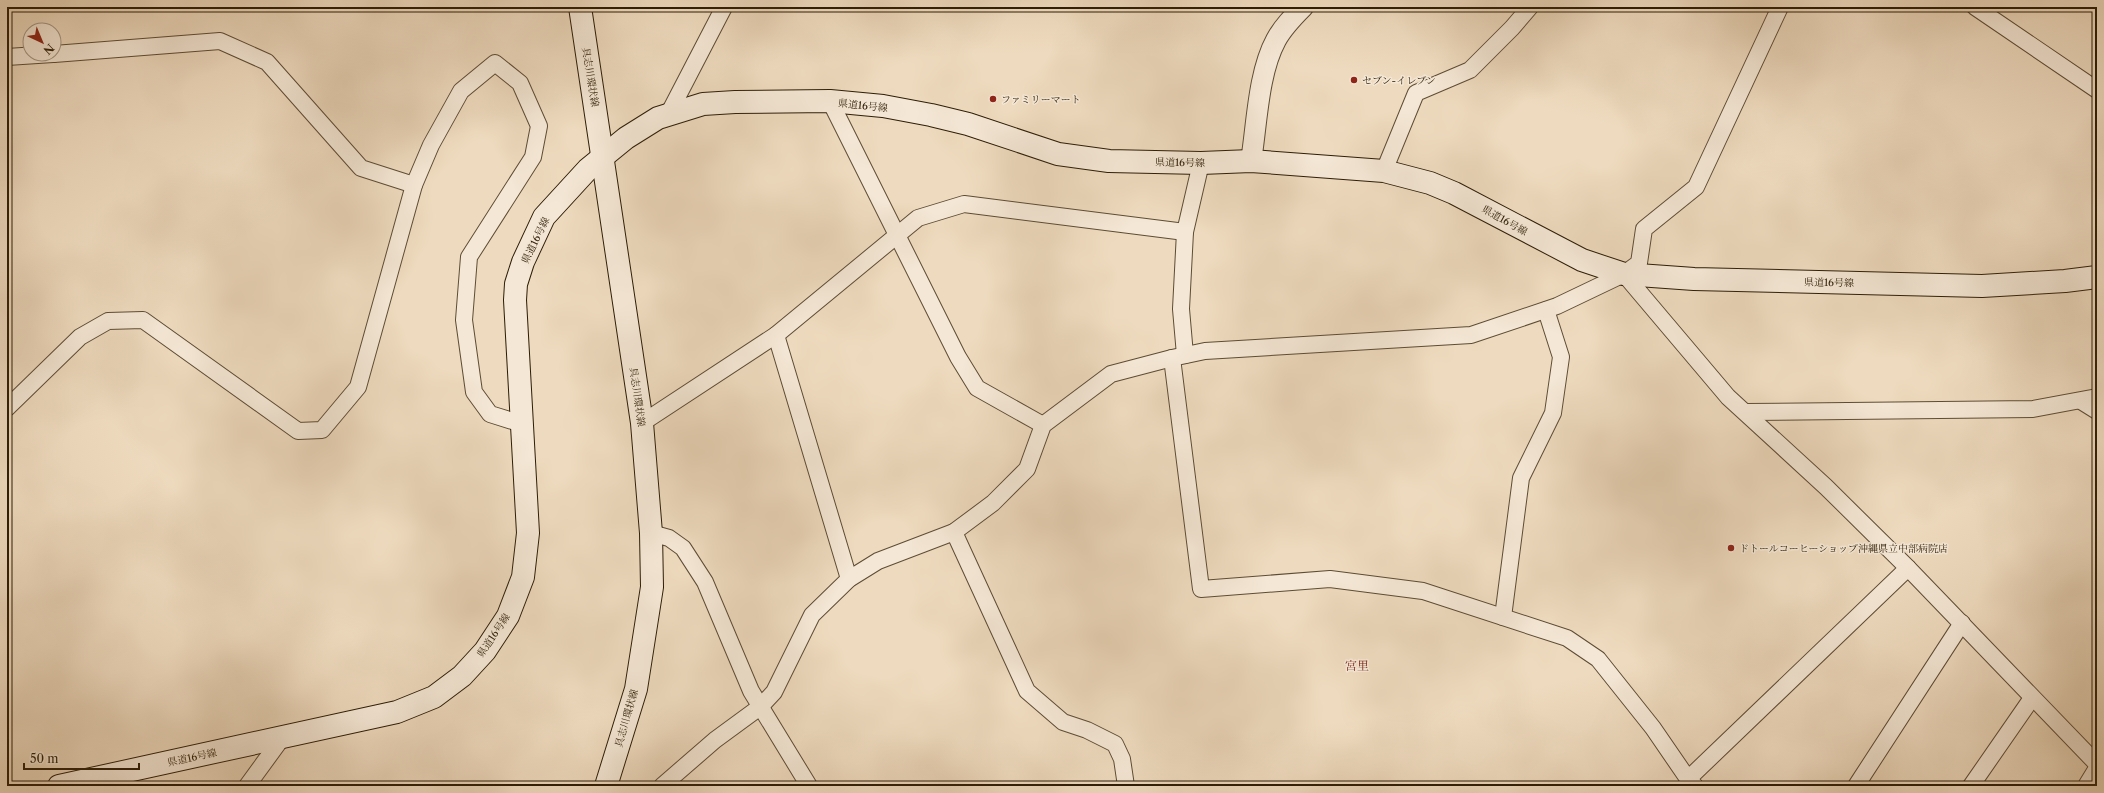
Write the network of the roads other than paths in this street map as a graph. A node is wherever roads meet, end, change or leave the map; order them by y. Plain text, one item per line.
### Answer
1 (580, 7) edge
2 (724, 7) edge
3 (1303, 7) edge
4 (1530, 7) edge
5 (1780, 7) edge
6 (1975, 7) edge
7 (62, 53) edge
8 (22, 57) edge
9 (7, 58) edge
10 (2097, 90) edge
11 (830, 101) junction
12 (669, 113) junction
13 (603, 157) junction
14 (1251, 161) junction
15 (1201, 163) junction
16 (1384, 171) junction
17 (414, 185) junction
18 (1185, 232) junction
19 (897, 237) junction
20 (1624, 274) junction
21 (2097, 277) edge
22 (1546, 310) junction
23 (776, 335) junction
24 (1178, 356) junction
25 (2097, 397) edge
26 (2081, 401) junction
27 (7, 408) edge
28 (2097, 411) edge
29 (1746, 412) junction
30 (642, 423) junction
31 (522, 424) junction
32 (1043, 425) junction
33 (954, 532) junction
34 (651, 533) junction
35 (1908, 568) junction
36 (849, 579) junction
37 (1503, 617) junction
38 (1962, 623) junction
39 (2032, 698) junction
40 (760, 707) junction
41 (282, 738) junction
42 (2097, 764) edge
43 (2097, 768) edge
44 (1691, 783) edge
45 (59, 786) edge
46 (246, 786) edge
47 (606, 786) edge
48 (662, 786) edge
49 (809, 786) edge
50 (1126, 786) edge
51 (1856, 786) edge
52 (1971, 786) edge
53 (2086, 786) edge

1 - 13 main road, 具志川環状線
2 - 12 street
3 - 14 street
4 - 16 street
5 - 20 street
6 - 10 street
7 - 17 street
8 - 9 street
11 - 12 main road, 県道16号線
11 - 15 main road, 県道16号線
11 - 19 street
12 - 13 main road, 県道16号線
13 - 30 main road, 具志川環状線
13 - 31 main road, 県道16号線
14 - 15 main road, 県道16号線
14 - 16 main road, 県道16号線
15 - 18 street
16 - 20 main road, 県道16号線
17 - 27 street
17 - 31 street
18 - 19 street
18 - 24 street
19 - 23 street
19 - 32 street
20 - 21 main road, 県道16号線
20 - 22 street
20 - 29 street
22 - 24 street
22 - 37 street
23 - 30 street
23 - 36 street
24 - 32 street
24 - 37 street
25 - 26 street
26 - 28 street
26 - 29 street
29 - 35 street
30 - 34 main road, 具志川環状線
31 - 41 main road, 県道16号線
32 - 33 street
33 - 36 street
33 - 50 street
34 - 40 street
34 - 47 main road, 具志川環状線
35 - 38 street
35 - 44 street
36 - 40 street
37 - 44 street
38 - 39 street
38 - 51 street
39 - 42 street
39 - 52 street
40 - 48 street
40 - 49 street
41 - 45 main road, 県道16号線
41 - 46 street
43 - 53 street

